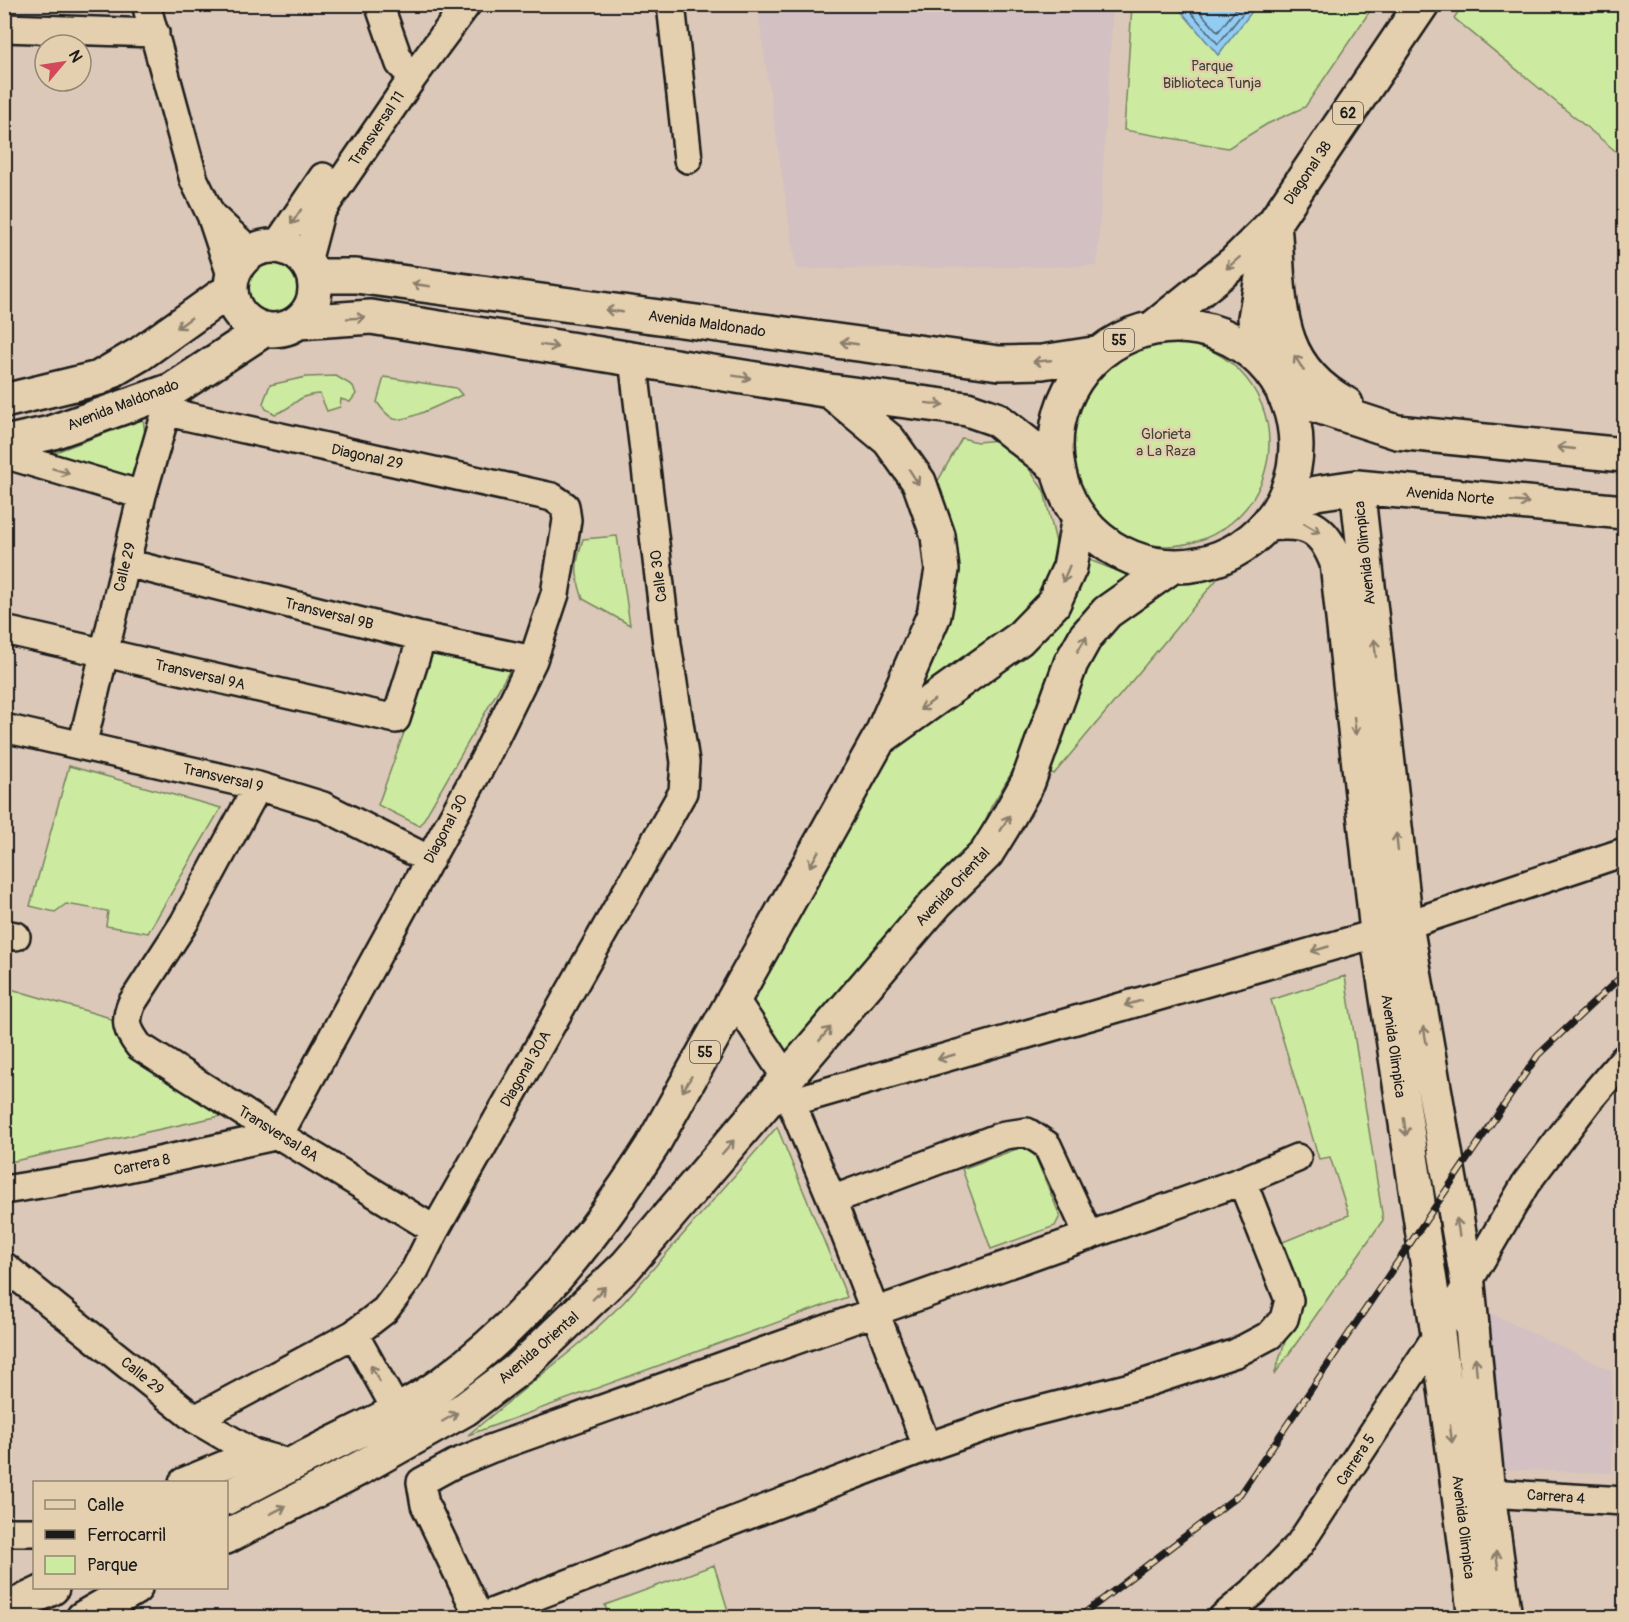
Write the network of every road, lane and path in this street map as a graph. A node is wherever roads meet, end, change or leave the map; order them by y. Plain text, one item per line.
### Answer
1 (146, 4) edge
2 (379, 4) edge
3 (444, 4) edge
4 (467, 4) edge
5 (671, 4) edge
6 (1422, 4) edge
7 (4, 28) edge
8 (155, 33) junction
9 (406, 70) junction
10 (688, 159) dead end
11 (211, 214) junction
12 (1275, 223) junction
13 (264, 249) junction
14 (310, 269) junction
15 (232, 284) junction
16 (298, 322) junction
17 (1153, 328) junction
18 (265, 329) junction
19 (1100, 353) junction
20 (633, 359) junction
21 (1264, 364) junction
22 (830, 391) junction
23 (1284, 395) junction
24 (4, 401) edge
25 (170, 401) junction
26 (1397, 432) junction
27 (4, 443) edge
28 (4, 454) edge
29 (1624, 455) edge
30 (1058, 468) junction
31 (1357, 487) junction
32 (142, 495) junction
33 (565, 506) joint
34 (1624, 512) edge
35 (1274, 516) junction
36 (1079, 517) junction
37 (126, 563) junction
38 (1171, 567) junction
39 (4, 630) edge
40 (422, 637) junction
41 (104, 653) junction
42 (532, 660) junction
43 (4, 728) edge
44 (879, 739) junction
45 (82, 746) junction
46 (258, 786) junction
47 (683, 792) joint
48 (1624, 852) edge
49 (430, 860) junction
50 (1391, 928) junction
51 (735, 1000) junction
52 (1624, 1059) edge
53 (789, 1091) junction
54 (279, 1135) junction
55 (1297, 1158) dead end
56 (1242, 1181) junction
57 (4, 1190) edge
58 (832, 1200) junction
59 (435, 1230) junction
60 (1089, 1236) junction
61 (4, 1266) edge
62 (1468, 1285) junction
63 (874, 1312) junction
64 (354, 1334) junction
65 (1438, 1334) junction
66 (397, 1411) junction
67 (195, 1419) junction
68 (927, 1447) junction
69 (253, 1453) junction
70 (292, 1464) junction
71 (185, 1481) edge
72 (1488, 1492) junction
73 (228, 1497) edge
74 (1624, 1501) edge
75 (4, 1532) edge
76 (33, 1532) edge
77 (228, 1536) edge
78 (48, 1589) edge
79 (132, 1589) edge
80 (4, 1611) edge
81 (83, 1617) edge
82 (478, 1617) edge
83 (1222, 1617) edge
84 (1475, 1617) edge
85 (1505, 1617) edge

1 - 8 street
2 - 9 street
3 - 9 street, Transversal 11
4 - 9 street, Transversal 11
5 - 10 street
6 - 12 main road, Diagonal 38 / 62
7 - 8 street
8 - 11 street
9 -> 13 street, Transversal 11
9 - 14 street, Transversal 11
11 - 13 street
11 - 15 street
12 -> 17 main road, Diagonal 38 / 62
12 - 21 main road, Diagonal 38 / 62
26 -> 12 main road
13 - 14 main road
13 - 15 main road
14 - 16 main road
19 -> 14 main road, Avenida Maldonado
15 - 18 main road
15 -> 24 main road
16 - 18 main road
16 -> 20 main road
17 - 19 main road, 55
17 - 21 main road, 55
18 - 25 main road, Avenida Maldonado
19 - 30 main road, 55
20 -> 22 main road
20 - 47 street, Calle 30
21 - 23 main road, 55
22 -> 30 main road
22 -> 44 main road
23 - 26 main road
23 - 35 main road, 55
25 - 27 main road, Avenida Maldonado
25 - 32 street, Calle 29
25 - 33 street, Diagonal 29
29 -> 26 main road
28 -> 32 street
30 - 36 main road, 55
31 -> 34 main road, Avenida Norte
31 - 35 main road, Avenida Norte
50 -> 31 main road, Avenida Olimpica
32 - 37 street, Calle 29
33 - 42 street, Diagonal 30
35 - 38 main road, 55
35 -> 50 main road, Avenida Olimpica
36 - 38 main road, 55
36 -> 44 main road, 55
37 - 40 street, Transversal 9B
37 - 41 street, Calle 29
53 -> 38 main road, Avenida Oriental / 55
39 - 41 street, Transversal 9A
40 - 41 street, Transversal 9A
40 - 42 street, Transversal 9B
41 - 45 street, Calle 29
42 - 49 street, Diagonal 30
43 - 45 street, Transversal 9
44 -> 51 main road, 55
45 - 46 street, Transversal 9
46 - 49 street, Transversal 9
46 - 54 street, Transversal 8A
47 - 59 street, Diagonal 30A
48 - 50 street
49 - 54 street, Diagonal 30
50 -> 53 street
62 -> 50 main road, Avenida Olimpica
50 -> 65 main road, Avenida Olimpica
51 - 53 street
51 -> 66 main road, 55
52 - 62 street, Carrera 5
53 - 58 street
77 -> 53 main road, Avenida Oriental / 55
54 - 57 street, Carrera 8
54 - 59 street, Transversal 8A
55 - 56 street
56 - 60 street
56 - 68 street
58 - 60 street
58 - 63 street
59 - 64 street, Diagonal 30A
60 - 63 street
61 - 67 street, Calle 29
62 - 65 street, Carrera 5
72 -> 62 main road, Avenida Olimpica
63 - 68 street
63 - 82 street
66 -> 64 street
64 - 67 street, Diagonal 30A
65 - 83 street, Carrera 5
65 -> 84 main road, Avenida Olimpica
66 - 70 main road, 55
67 - 69 street, Calle 29
68 - 82 street
69 - 70 street, Calle 29
69 - 71 street
70 - 73 main road, 55
72 - 74 street, Carrera 4
85 -> 72 main road, Avenida Olimpica
75 - 76 street
78 - 80 main road
79 - 81 main road

